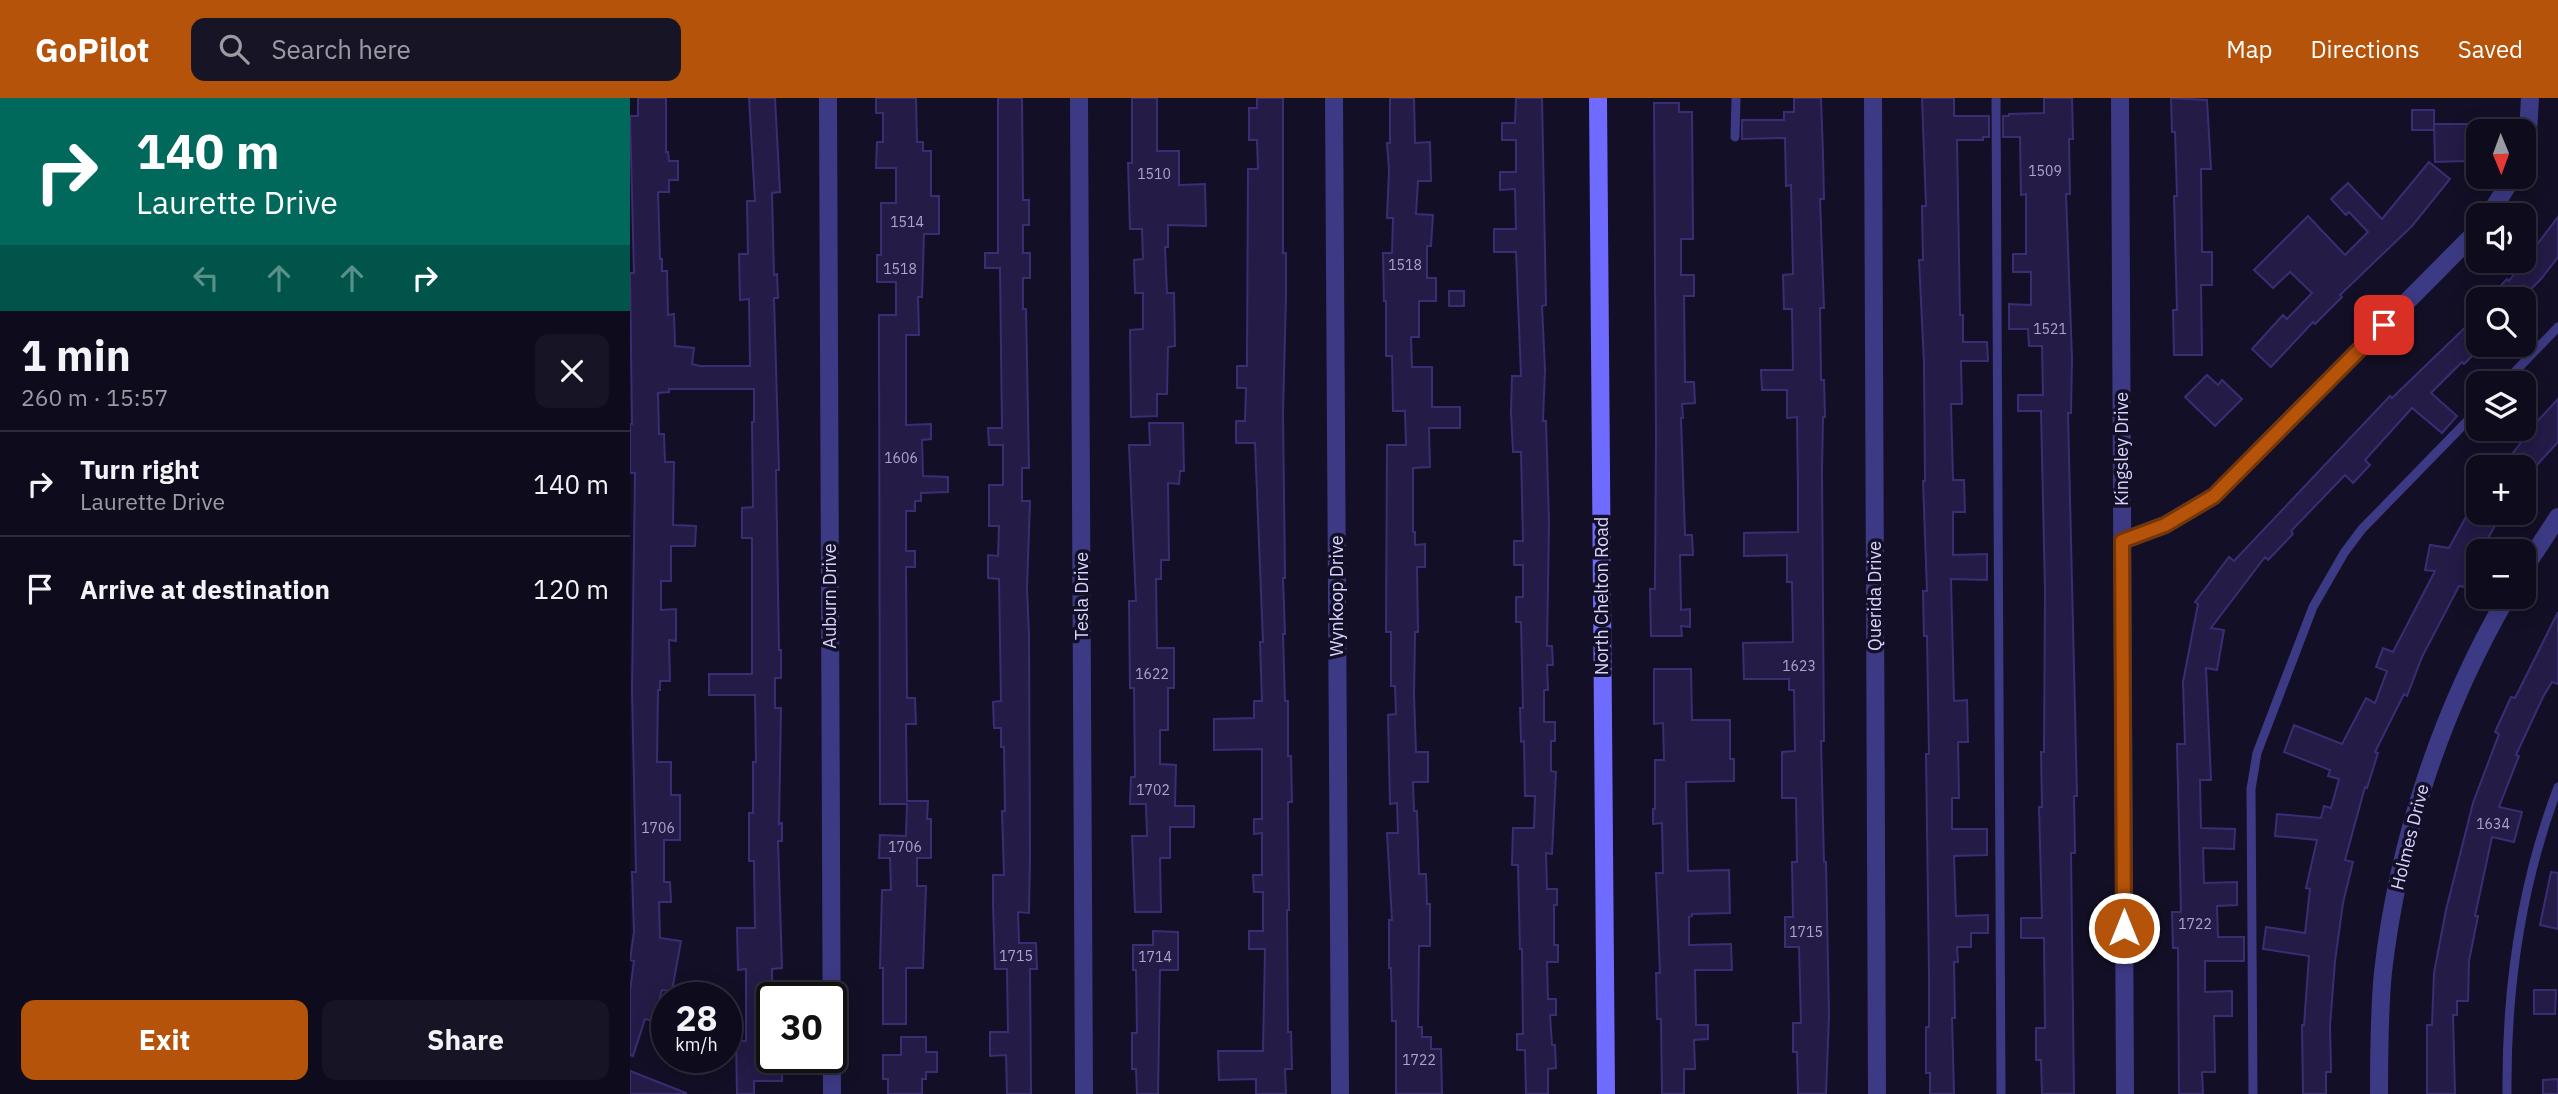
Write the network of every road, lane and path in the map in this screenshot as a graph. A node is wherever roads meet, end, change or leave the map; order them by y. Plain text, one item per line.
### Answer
1 (828, 98) edge
2 (1079, 98) edge
3 (1334, 98) edge
4 (1598, 98) edge
5 (1735, 98) edge
6 (1872, 98) edge
7 (1996, 98) edge
8 (2120, 98) edge
9 (2530, 98) edge
10 (2529, 119) edge
11 (1735, 137) dead end
12 (2466, 242) edge
13 (2558, 327) edge
14 (2516, 371) edge
15 (2466, 422) edge
16 (2558, 517) edge
17 (2122, 541) junction
18 (2536, 551) edge
19 (2501, 609) edge
20 (2558, 787) edge
21 (832, 1094) edge
22 (1084, 1094) edge
23 (1340, 1094) edge
24 (1606, 1094) edge
25 (1877, 1094) edge
26 (2001, 1094) edge
27 (2125, 1094) edge
28 (2253, 1094) edge
29 (2379, 1094) edge
30 (2507, 1094) edge

1 - 21 street, Auburn Drive
2 - 22 street, Tesla Drive
3 - 23 street, Wynkoop Drive
4 - 24 main road, North Chelton Road
5 - 11 lane
6 - 25 street, Querida Drive
7 - 26 lane
8 - 17 street, Kingsley Drive
9 - 10 street
12 - 17 street
13 - 14 lane
15 - 28 lane
16 - 18 street
17 - 27 street, Kingsley Drive
19 - 29 street, Holmes Drive
20 - 30 lane

